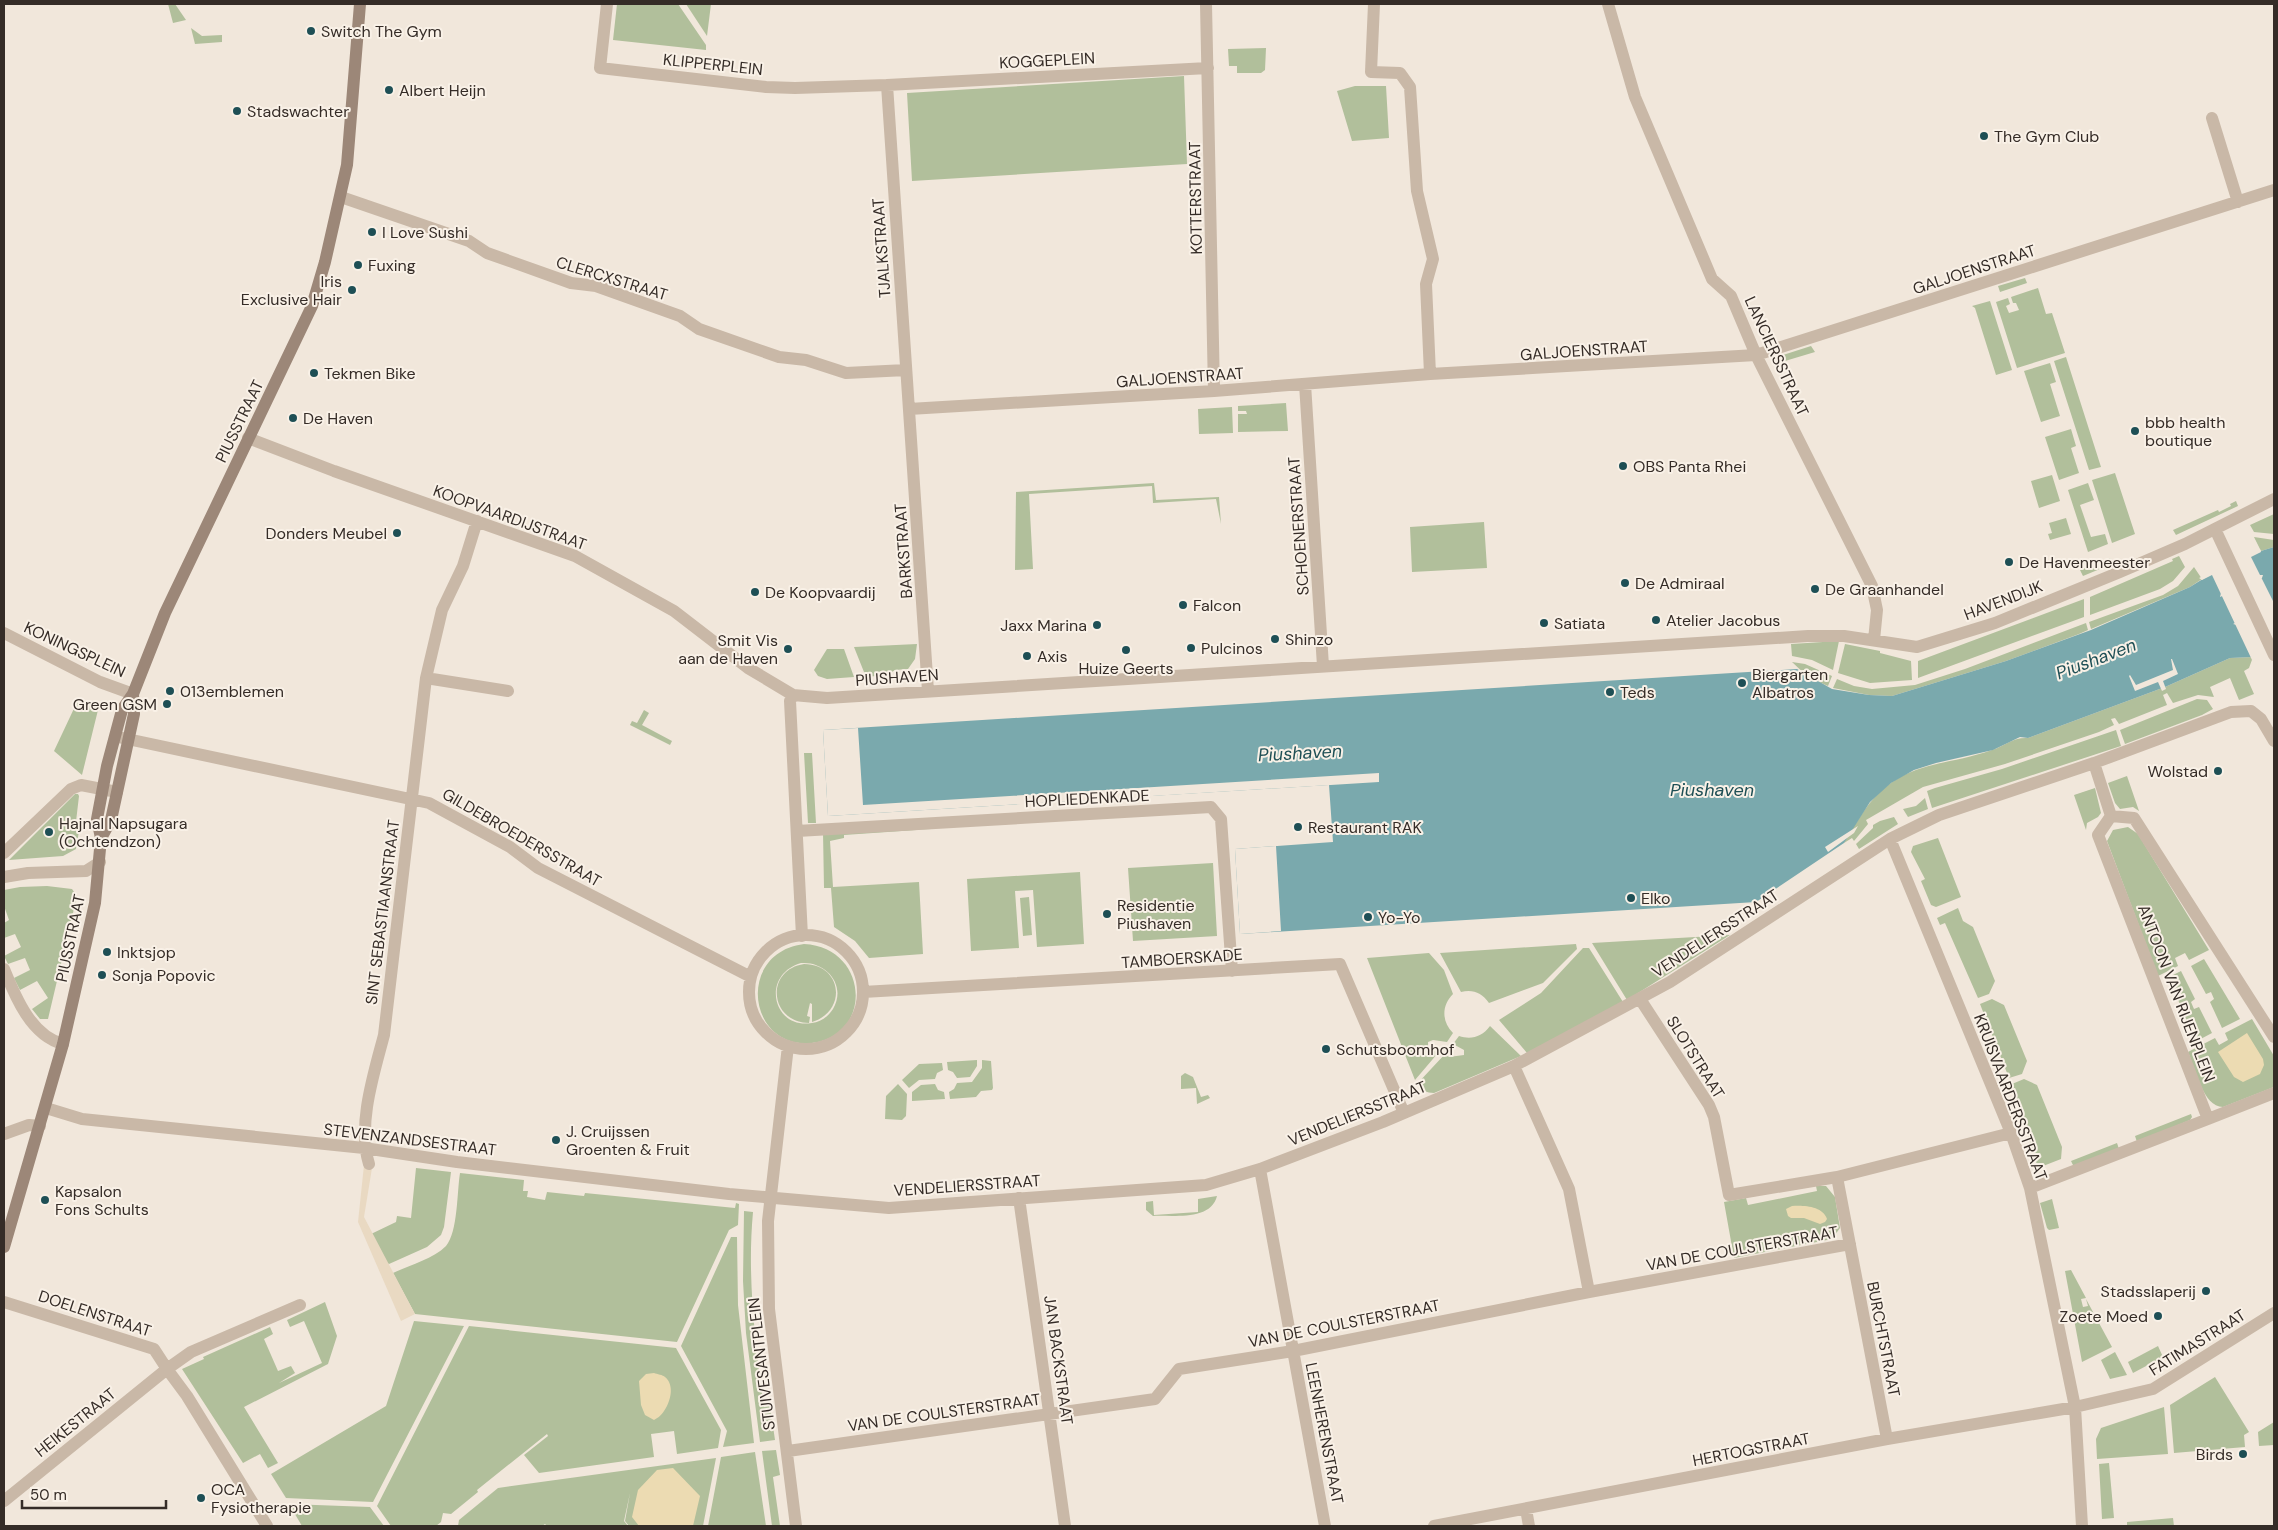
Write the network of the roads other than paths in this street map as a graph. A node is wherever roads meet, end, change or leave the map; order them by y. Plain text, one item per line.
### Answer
1 (360, 4) edge
2 (607, 4) edge
3 (1206, 4) edge
4 (1374, 4) edge
5 (1608, 4) edge
6 (1208, 68) junction
7 (887, 85) junction
8 (2212, 118) dead end
9 (2274, 190) edge
10 (341, 197) junction
11 (2238, 202) junction
12 (1756, 355) junction
13 (906, 370) junction
14 (1430, 374) junction
15 (1305, 384) junction
16 (1214, 392) junction
17 (909, 409) junction
18 (248, 438) junction
19 (2274, 499) edge
20 (477, 521) junction
21 (2214, 530) junction
22 (4, 633) edge
23 (1874, 640) junction
24 (2273, 652) edge
25 (1323, 666) junction
26 (426, 678) junction
27 (928, 691) junction
28 (508, 692) dead end
29 (133, 694) junction
30 (793, 695) junction
31 (114, 737) junction
32 (129, 739) junction
33 (2274, 741) edge
34 (2094, 763) junction
35 (102, 789) junction
36 (117, 792) junction
37 (412, 799) junction
38 (2111, 816) junction
39 (797, 831) junction
40 (101, 838) junction
41 (1890, 839) junction
42 (4, 853) edge
43 (100, 862) junction
44 (4, 877) edge
45 (802, 936) junction
46 (4, 969) edge
47 (1232, 971) junction
48 (752, 977) junction
49 (863, 992) junction
50 (1640, 999) junction
51 (2274, 1038) edge
52 (63, 1044) junction
53 (788, 1046) junction
54 (1514, 1066) junction
55 (2274, 1093) edge
56 (46, 1108) junction
57 (1404, 1113) junction
58 (2208, 1119) junction
59 (40, 1126) junction
60 (2011, 1133) junction
61 (4, 1134) edge
62 (364, 1148) junction
63 (369, 1164) dead end
64 (1260, 1169) junction
65 (1837, 1177) junction
66 (2030, 1188) junction
67 (771, 1197) junction
68 (1019, 1198) junction
69 (1850, 1244) junction
70 (4, 1247) edge
71 (1589, 1292) junction
72 (4, 1302) edge
73 (300, 1306) dead end
74 (2274, 1314) edge
75 (1293, 1350) junction
76 (167, 1369) junction
77 (2075, 1407) junction
78 (1050, 1414) junction
79 (1886, 1439) junction
80 (788, 1450) junction
81 (4, 1501) edge
82 (1526, 1509) junction
83 (267, 1526) edge
84 (796, 1526) edge
85 (1065, 1526) edge
86 (1325, 1526) edge
87 (1434, 1526) edge
88 (1529, 1526) edge
89 (2082, 1526) edge

1 - 10 street, PIUSSTRAAT
2 - 7 street, KLIPPERPLEIN
3 - 6 street, KOTTERSTRAAT
4 - 14 street
5 - 12 street, LANCIERSSTRAAT
6 - 7 street, KOGGEPLEIN
6 - 16 street, KOTTERSTRAAT
7 - 13 street, TJALKSTRAAT
8 - 11 street
9 - 11 street, GALJOENSTRAAT
10 - 13 street, CLERCXSTRAAT
10 - 18 street, PIUSSTRAAT
11 - 12 street, GALJOENSTRAAT
12 - 14 street, GALJOENSTRAAT
12 - 23 street, LANCIERSSTRAAT
13 - 17 street, TJALKSTRAAT
14 - 15 street, GALJOENSTRAAT
15 - 16 street, GALJOENSTRAAT
15 - 25 street, SCHOENERSTRAAT
16 - 17 street, GALJOENSTRAAT
17 - 27 street, BARKSTRAAT
18 - 20 street, KOOPVAARDIJSTRAAT
18 - 29 street, PIUSSTRAAT
19 - 21 street, HAVENDIJK
20 - 26 street, SINT SEBASTIAANSTRAAT
20 - 30 street, KOOPVAARDIJSTRAAT
21 - 23 street, HAVENDIJK
21 - 24 street
22 - 29 street, KONINGSPLEIN
23 - 25 street, PIUSHAVEN
25 - 27 street, PIUSHAVEN
26 - 28 street
26 - 37 street, SINT SEBASTIAANSTRAAT
27 - 30 street, PIUSHAVEN
29 - 31 street, PIUSSTRAAT
29 - 32 street, PIUSSTRAAT
30 - 39 street
31 - 32 street, GILDEBROEDERSSTRAAT
31 - 35 street, PIUSSTRAAT
32 - 36 street, PIUSSTRAAT
32 - 37 street, GILDEBROEDERSSTRAAT
33 - 34 street
34 - 38 street
34 - 41 street
35 - 36 street
35 - 40 street, PIUSSTRAAT
35 - 42 street
36 - 40 street, PIUSSTRAAT
37 - 48 street, GILDEBROEDERSSTRAAT
37 - 62 street, SINT SEBASTIAANSTRAAT
38 - 51 street
38 - 58 street, ANTOON VAN RIJENPLEIN
39 - 45 street
39 - 47 street, HOPLIEDENKADE
40 - 43 street, PIUSSTRAAT
41 - 50 street, VENDELIERSSTRAAT
41 - 60 street, KRUISVAARDERSSTRAAT
43 - 44 street
43 - 52 street, PIUSSTRAAT
45 - 48 street
45 - 49 street
46 - 52 street
47 - 49 street, TAMBOERSKADE
47 - 57 street, TAMBOERSKADE
48 - 53 street
49 - 53 street
50 - 54 street, VENDELIERSSTRAAT
50 - 65 street, SLOTSTRAAT
52 - 56 street, PIUSSTRAAT
53 - 67 street, STUIVESANTPLEIN
54 - 57 street, VENDELIERSSTRAAT
54 - 71 street
55 - 58 street
56 - 59 street, PIUSSTRAAT
56 - 62 street, STEVENZANDSESTRAAT
57 - 64 street, VENDELIERSSTRAAT
58 - 66 street
59 - 61 street
59 - 70 street, PIUSSTRAAT
60 - 65 street
60 - 66 street, KRUISVAARDERSSTRAAT
62 - 63 street
62 - 67 street, STEVENZANDSESTRAAT
64 - 68 street, VENDELIERSSTRAAT
64 - 75 street, LEENHERENSTRAAT
65 - 69 street, VAN DE COULSTERSTRAAT
66 - 77 street, KRUISVAARDERSSTRAAT
67 - 68 street, VENDELIERSSTRAAT
67 - 80 street, STUIVESANTPLEIN
68 - 78 street, JAN BACKSTRAAT
69 - 71 street, VAN DE COULSTERSTRAAT
69 - 79 street, BURCHTSTRAAT
71 - 75 street, VAN DE COULSTERSTRAAT
72 - 76 street, DOELENSTRAAT
73 - 76 street
74 - 77 street, FATIMASTRAAT
75 - 78 street, VAN DE COULSTERSTRAAT
75 - 86 street, LEENHERENSTRAAT
76 - 81 street, HEIKESTRAAT
76 - 83 street
77 - 79 street, HERTOGSTRAAT
77 - 89 street, KRUISVAARDERSSTRAAT
78 - 80 street, VAN DE COULSTERSTRAAT
78 - 85 street, JAN BACKSTRAAT
79 - 82 street, HERTOGSTRAAT
80 - 84 street, STUIVESANTPLEIN
82 - 87 street, HERTOGSTRAAT
82 - 88 street

